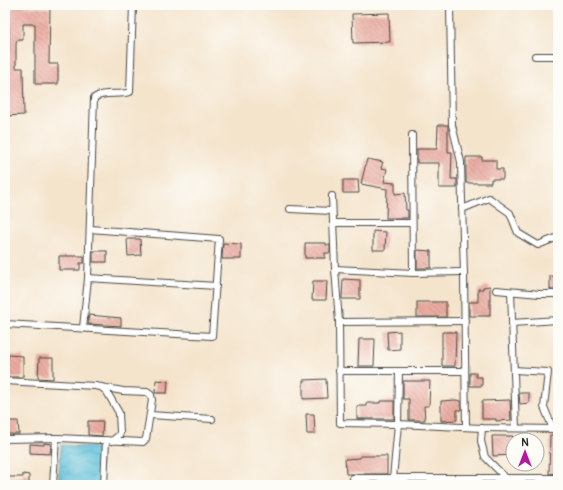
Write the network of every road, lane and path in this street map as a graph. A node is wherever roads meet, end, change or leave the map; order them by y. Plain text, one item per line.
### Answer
1 (133, 5) edge
2 (450, 5) edge
3 (535, 56) dead end
4 (558, 56) edge
5 (412, 135) dead end
6 (332, 196) dead end
7 (290, 209) dead end
8 (462, 209) junction
9 (332, 211) junction
10 (333, 222) junction
11 (412, 223) junction
12 (90, 229) junction
13 (558, 237) edge
14 (335, 269) junction
15 (464, 272) junction
16 (413, 273) junction
17 (88, 278) junction
18 (216, 286) junction
19 (496, 290) dead end
20 (511, 292) junction
21 (558, 294) edge
22 (558, 320) edge
23 (339, 322) junction
24 (465, 322) junction
25 (512, 322) junction
26 (5, 324) edge
27 (83, 328) junction
28 (514, 370) junction
29 (339, 371) junction
30 (399, 371) junction
31 (465, 371) junction
32 (5, 381) edge
33 (101, 387) junction
34 (150, 415) junction
35 (212, 419) dead end
36 (398, 424) junction
37 (466, 426) junction
38 (482, 428) junction
39 (516, 428) junction
40 (555, 429) edge
41 (56, 438) junction
42 (5, 439) edge
43 (109, 441) junction
44 (353, 478) dead end
45 (558, 478) edge
46 (393, 479) junction
47 (413, 482) edge
48 (507, 482) edge
49 (53, 485) edge
50 (104, 485) edge

1 - 12 street
2 - 8 street
3 - 4 street
5 - 11 street
6 - 9 street
7 - 9 street
8 - 13 street
8 - 15 street
9 - 10 street
10 - 11 street
10 - 14 street
11 - 16 street
12 - 17 street
12 - 18 street
14 - 16 street
14 - 23 street
15 - 16 street
15 - 24 street
17 - 18 street
17 - 27 street
18 - 27 street
19 - 20 street
20 - 21 street
20 - 25 street
22 - 25 street
23 - 24 street
23 - 29 street
24 - 31 street
25 - 28 street
26 - 27 street
28 - 39 street
28 - 40 street
29 - 30 street
29 - 36 street
30 - 31 street
30 - 36 street
31 - 37 street
32 - 33 street
33 - 34 street
33 - 43 street
34 - 35 street
34 - 43 street
36 - 37 street
36 - 46 street
37 - 38 street
38 - 39 street
38 - 48 street
39 - 40 street
41 - 42 street
41 - 43 street
41 - 49 street
43 - 50 street
44 - 46 street
45 - 48 street
46 - 47 street
47 - 48 street

